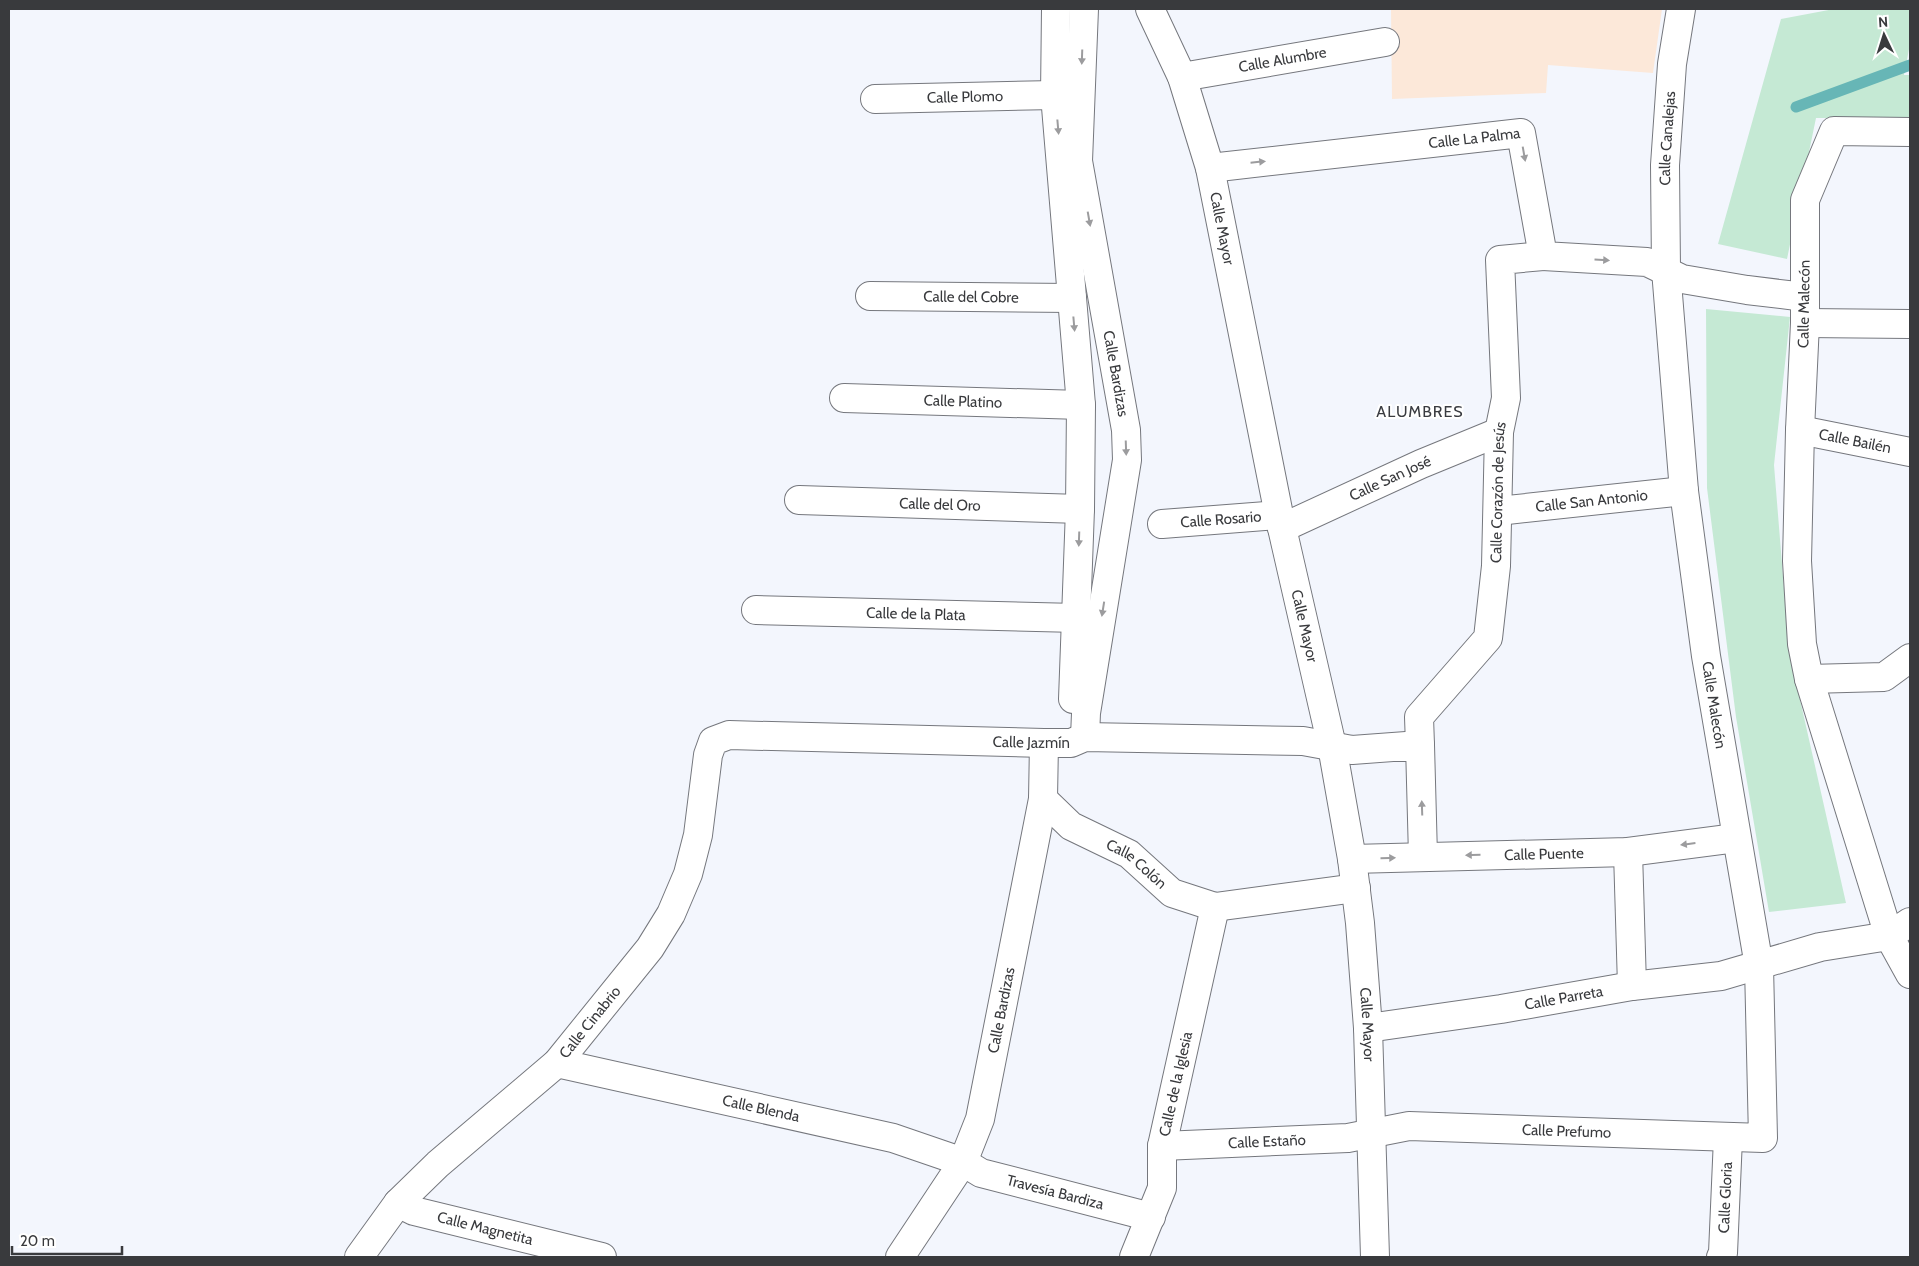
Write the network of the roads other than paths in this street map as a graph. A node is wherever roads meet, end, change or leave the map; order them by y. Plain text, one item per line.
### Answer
1 (1056, 9) edge
2 (1084, 9) edge
3 (1150, 9) edge
4 (1680, 9) edge
5 (1385, 42) dead end
6 (1182, 78) junction
7 (1055, 95) junction
8 (875, 99) dead end
9 (1910, 132) edge
10 (1210, 168) junction
11 (1543, 256) junction
12 (1666, 270) junction
13 (870, 296) dead end
14 (1072, 298) junction
15 (1805, 310) junction
16 (1910, 324) edge
17 (844, 398) dead end
18 (1081, 405) junction
19 (1800, 430) junction
20 (1499, 432) junction
21 (1910, 452) edge
22 (1684, 490) junction
23 (799, 500) dead end
24 (1080, 509) junction
25 (1498, 511) junction
26 (1281, 522) junction
27 (1162, 524) dead end
28 (756, 610) dead end
29 (1077, 618) junction
30 (1910, 658) edge
31 (1809, 679) junction
32 (729, 735) joint
33 (1078, 740) junction
34 (1044, 744) junction
35 (1420, 745) junction
36 (1332, 746) junction
37 (1043, 799) junction
38 (1736, 838) junction
39 (1628, 852) junction
40 (1423, 856) junction
41 (1352, 859) junction
42 (1356, 888) junction
43 (1215, 907) junction
44 (1900, 929) edge
45 (1758, 966) junction
46 (1910, 974) edge
47 (1632, 986) junction
48 (1368, 1028) junction
49 (557, 1063) junction
50 (1370, 1133) junction
51 (1728, 1138) junction
52 (1763, 1138) joint
53 (1162, 1146) junction
54 (963, 1162) junction
55 (398, 1202) junction
56 (1151, 1217) junction
57 (571, 1254) edge
58 (359, 1257) edge
59 (602, 1257) edge
60 (900, 1257) edge
61 (1134, 1257) edge
62 (1375, 1257) edge
63 (1721, 1257) edge

1 - 7 street
2 -> 33 street, Calle Bardizas
3 - 6 street, Calle Mayor
4 - 12 street, Calle Canalejas
5 - 6 street, Calle Alumbre
6 - 10 street, Calle Mayor
7 - 8 street, Calle Plomo
7 -> 14 street
9 - 15 street, Calle Malecón
10 -> 11 street, Calle La Palma
10 - 26 street, Calle Mayor
11 -> 12 street
11 - 20 street, Calle Corazón de Jesús
12 - 15 street
12 - 22 street, Calle Malecón
13 - 14 street, Calle del Cobre
14 -> 18 street
15 - 16 street
15 - 19 street, Calle Malecón
17 - 18 street, Calle Platino
18 - 24 street
19 - 21 street, Calle Bailén
19 - 31 street, Calle Malecón
20 - 25 street, Calle Corazón de Jesús
20 - 26 street, Calle San José
22 - 25 street, Calle San Antonio
22 - 38 street, Calle Malecón
23 - 24 street, Calle del Oro
24 -> 29 street
25 - 35 street, Calle Corazón de Jesús
26 - 27 street, Calle Rosario
26 - 36 street, Calle Mayor
28 - 29 street, Calle de la Plata
29 - 33 street
30 - 31 street
31 - 44 street, Calle Malecón
32 - 34 street, Calle Jazmín
32 - 49 street, Calle Cinabrio
33 - 34 street, Calle Jazmín
33 - 36 street, Calle Jazmín
34 - 37 street, Calle Bardizas
35 - 36 street, Calle Jazmín
40 -> 35 street, Calle Corazón de Jesús
36 - 41 street, Calle Mayor
37 - 43 street, Calle Colón
37 - 54 street, Calle Bardizas
38 -> 39 street, Calle Puente
38 - 45 street, Calle Malecón
39 -> 40 street, Calle Puente
39 - 47 street
41 -> 40 street, Calle Puente
41 - 42 street, Calle Mayor
42 - 43 street, Calle Colón
42 - 48 street, Calle Mayor
43 - 53 street, Calle de la Iglesia
44 - 45 street, Calle Parreta
44 - 46 street, Calle Malecón
45 - 47 street, Calle Parreta
45 - 52 street, Calle Malecón
47 - 48 street, Calle Parreta
48 - 50 street, Calle Mayor
49 - 54 street, Calle Blenda
49 - 55 street, Calle Cinabrio
50 - 51 street, Calle Prefumo
50 - 53 street, Calle Estaño
50 - 62 street, Calle Mayor
51 - 52 street, Calle Prefumo
51 - 63 street, Calle Gloria
53 - 56 street, Calle de la Iglesia
54 - 56 street, Travesía Bardiza
54 - 60 street, Calle Bardizas
55 - 57 street, Calle Magnetita
55 - 58 street, Calle Cinabrio
56 - 61 street, Calle de la Iglesia
57 - 59 street, Calle Magnetita

